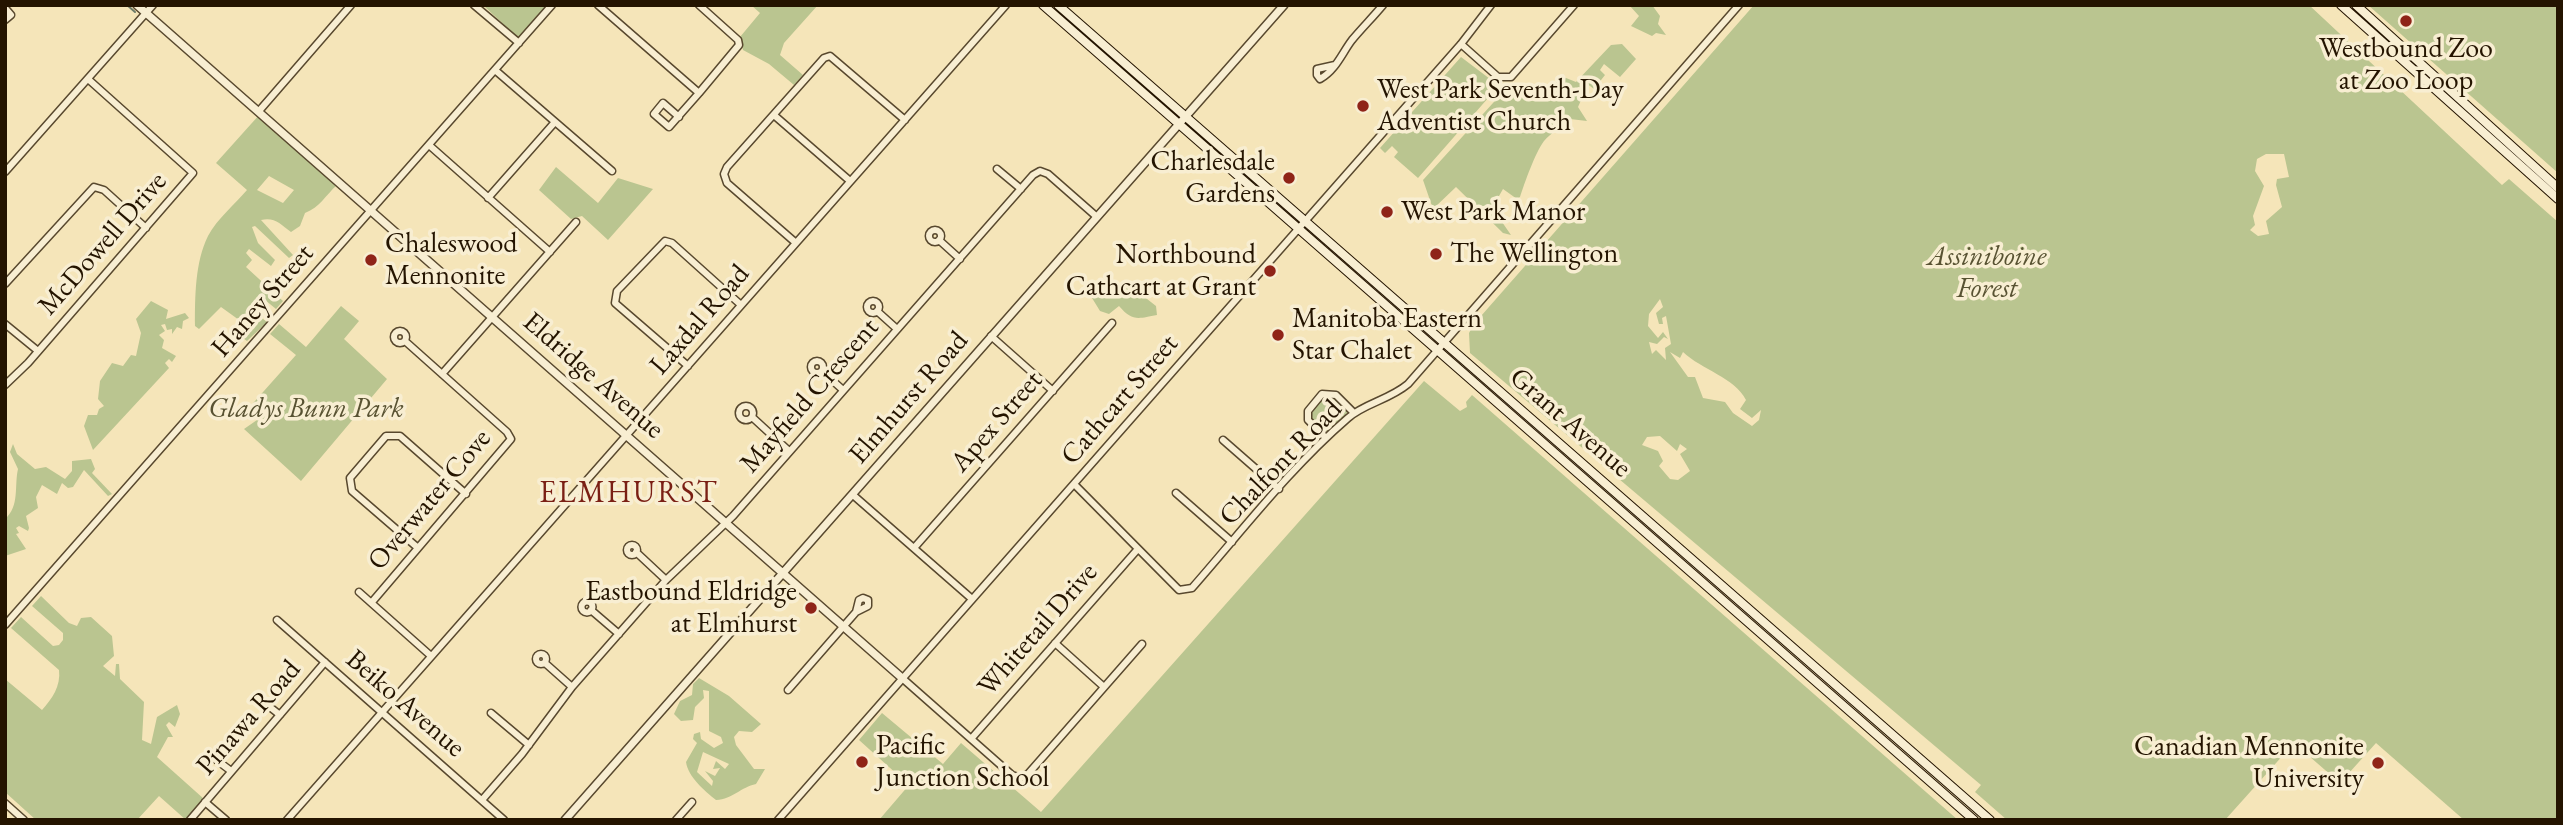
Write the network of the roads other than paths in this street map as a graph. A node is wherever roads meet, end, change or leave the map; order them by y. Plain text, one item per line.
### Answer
1 (137, 5) edge
2 (153, 5) edge
3 (351, 5) edge
4 (474, 5) edge
5 (552, 5) edge
6 (598, 5) edge
7 (699, 5) edge
8 (1006, 5) edge
9 (1042, 5) edge
10 (1058, 5) edge
11 (1284, 5) edge
12 (1383, 5) edge
13 (1491, 5) edge
14 (1574, 5) edge
15 (1739, 5) edge
16 (2341, 5) edge
17 (2356, 5) edge
18 (5, 8) edge
19 (146, 13) junction
20 (5, 20) edge
21 (519, 43) junction
22 (1101, 43) junction
23 (1461, 44) junction
24 (1094, 50) junction
25 (1335, 65) dead end
26 (495, 69) junction
27 (88, 79) junction
28 (699, 93) junction
29 (258, 111) junction
30 (775, 116) junction
31 (678, 117) dead end
32 (1186, 117) junction
33 (905, 120) junction
34 (555, 122) junction
35 (1179, 125) junction
36 (429, 145) junction
37 (997, 169) dead end
38 (612, 171) dead end
39 (5, 172) edge
40 (850, 181) junction
41 (2558, 188) edge
42 (1021, 189) junction
43 (488, 198) junction
44 (2558, 199) edge
45 (372, 210) junction
46 (1097, 218) junction
47 (1303, 221) junction
48 (576, 222) dead end
49 (146, 228) junction
50 (1297, 229) junction
51 (939, 240) dead end
52 (796, 243) junction
53 (550, 252) junction
54 (960, 259) junction
55 (5, 284) edge
56 (741, 305) junction
57 (877, 312) dead end
58 (493, 317) junction
59 (1112, 323) dead end
60 (5, 324) edge
61 (897, 329) junction
62 (991, 336) junction
63 (405, 341) dead end
64 (1443, 343) junction
65 (38, 351) junction
66 (1436, 351) junction
67 (688, 366) junction
68 (822, 371) dead end
69 (442, 374) junction
70 (5, 385) edge
71 (843, 390) junction
72 (1053, 391) junction
73 (1354, 413) junction
74 (752, 417) dead end
75 (628, 434) junction
76 (1326, 438) junction
77 (1223, 440) dead end
78 (789, 451) junction
79 (1074, 484) junction
80 (1279, 489) junction
81 (1176, 493) dead end
82 (466, 494) junction
83 (853, 495) junction
84 (726, 522) junction
85 (1233, 542) junction
86 (418, 548) junction
87 (914, 548) junction
88 (1137, 550) junction
89 (636, 552) dead end
90 (783, 574) junction
91 (666, 580) junction
92 (359, 592) dead end
93 (972, 599) junction
94 (372, 602) junction
95 (592, 610) dead end
96 (856, 612) dead end
97 (277, 620) dead end
98 (5, 625) edge
99 (844, 627) junction
100 (619, 634) junction
101 (1055, 643) junction
102 (1142, 644) dead end
103 (431, 656) junction
104 (325, 663) junction
105 (545, 663) dead end
106 (902, 678) junction
107 (572, 687) junction
108 (1104, 687) junction
109 (789, 690) dead end
110 (261, 700) dead end
111 (382, 712) junction
112 (492, 713) dead end
113 (280, 715) junction
114 (971, 739) junction
115 (529, 746) junction
116 (210, 755) dead end
117 (231, 771) junction
118 (482, 800) junction
119 (205, 802) junction
120 (692, 802) dead end
121 (5, 803) edge
122 (24, 820) edge
123 (190, 820) edge
124 (226, 820) edge
125 (287, 820) edge
126 (504, 820) edge
127 (565, 820) edge
128 (676, 820) edge
129 (778, 820) edge
130 (1973, 820) edge
131 (1990, 820) edge

1 - 19 street, Eldridge Avenue
2 - 19 street
3 - 29 street
4 - 21 street
5 - 21 street, Haney Street
6 - 28 street
7 - 28 street
8 - 33 street, Laxdal Road
9 - 24 main road, Grant Avenue
10 - 22 main road, Grant Avenue
11 - 32 street, Elmhurst Road
12 - 25 street
13 - 23 street, Cathcart Street
14 - 23 street
15 - 64 street, Chalfont Road
16 - 44 main road
17 - 41 main road
18 - 20 street
19 - 27 street
19 - 29 street, Eldridge Avenue
21 - 26 street, Haney Street
22 - 24 main road
22 - 32 main road, Grant Avenue
23 - 47 street, Cathcart Street
24 - 35 main road, Grant Avenue
26 - 34 street
26 - 36 street, Haney Street
27 - 39 street
27 - 49 street, McDowell Drive
28 - 31 street
29 - 45 street, Eldridge Avenue
30 - 33 street
30 - 40 street
30 - 52 street
32 - 35 street, Elmhurst Road
32 - 47 main road, Grant Avenue
33 - 40 street, Laxdal Road
34 - 38 street
34 - 43 street
35 - 46 street, Elmhurst Road
35 - 50 main road, Grant Avenue
36 - 43 street
36 - 45 street, Haney Street
37 - 42 street
40 - 52 street, Laxdal Road
42 - 46 street, Mayfield Crescent
42 - 54 street, Mayfield Crescent
43 - 53 street
45 - 58 street, Eldridge Avenue
45 - 98 street, Haney Street
46 - 62 street, Elmhurst Road
47 - 50 street, Cathcart Street
47 - 64 main road, Grant Avenue
48 - 53 street
49 - 55 street
49 - 65 street, McDowell Drive
50 - 66 main road, Grant Avenue
50 - 79 street, Cathcart Street
51 - 54 street
52 - 56 street, Laxdal Road
53 - 58 street
54 - 61 street, Mayfield Crescent
56 - 67 street, Laxdal Road
56 - 67 street
57 - 61 street
58 - 69 street
58 - 75 street, Eldridge Avenue
59 - 72 street, Apex Street
60 - 65 street
61 - 71 street, Mayfield Crescent
62 - 72 street
62 - 83 street, Elmhurst Road
63 - 69 street, Overwater Cove
64 - 66 street, Chalfont Road
64 - 131 main road, Grant Avenue
65 - 70 street, McDowell Drive
66 - 73 street, Chalfont Road
66 - 130 main road, Grant Avenue
67 - 75 street, Laxdal Road
68 - 71 street
69 - 82 street, Overwater Cove
71 - 78 street, Mayfield Crescent
72 - 87 street, Apex Street
73 - 76 street, Chalfont Road
73 - 76 street
74 - 78 street
75 - 84 street, Eldridge Avenue
75 - 103 street, Laxdal Road
76 - 80 street, Chalfont Road
77 - 80 street
78 - 84 street, Mayfield Crescent
79 - 88 street, Chalfont Road
79 - 93 street, Cathcart Street
80 - 85 street, Chalfont Road
81 - 85 street
82 - 86 street, Overwater Cove
82 - 86 street
83 - 87 street
83 - 90 street, Elmhurst Road
84 - 90 street, Eldridge Avenue
84 - 91 street, Mayfield Crescent
85 - 88 street, Chalfont Road
86 - 94 street, Overwater Cove
87 - 93 street
88 - 101 street, Whitetail Drive
89 - 91 street
90 - 99 street, Eldridge Avenue
90 - 127 street, Elmhurst Road
91 - 100 street, Mayfield Crescent
92 - 94 street
93 - 106 street, Cathcart Street
94 - 103 street
95 - 100 street
96 - 99 street
97 - 104 street, Beiko Avenue
99 - 106 street, Eldridge Avenue
99 - 109 street
100 - 107 street, Mayfield Crescent
101 - 108 street
101 - 114 street, Whitetail Drive
102 - 108 street
103 - 111 street, Laxdal Road
104 - 111 street, Beiko Avenue
104 - 113 street, Pinawa Road
105 - 107 street
106 - 114 street, Eldridge Avenue
106 - 129 street, Cathcart Street
107 - 115 street, Mayfield Crescent
108 - 114 street, Eldridge Avenue
110 - 113 street
111 - 118 street, Beiko Avenue
111 - 125 street, Laxdal Road
112 - 115 street
113 - 117 street, Pinawa Road
115 - 118 street, Mayfield Crescent
116 - 117 street
117 - 119 street, Pinawa Road
118 - 126 street, Beiko Avenue
119 - 123 street, Pinawa Road
119 - 124 street
120 - 128 street
121 - 122 street

